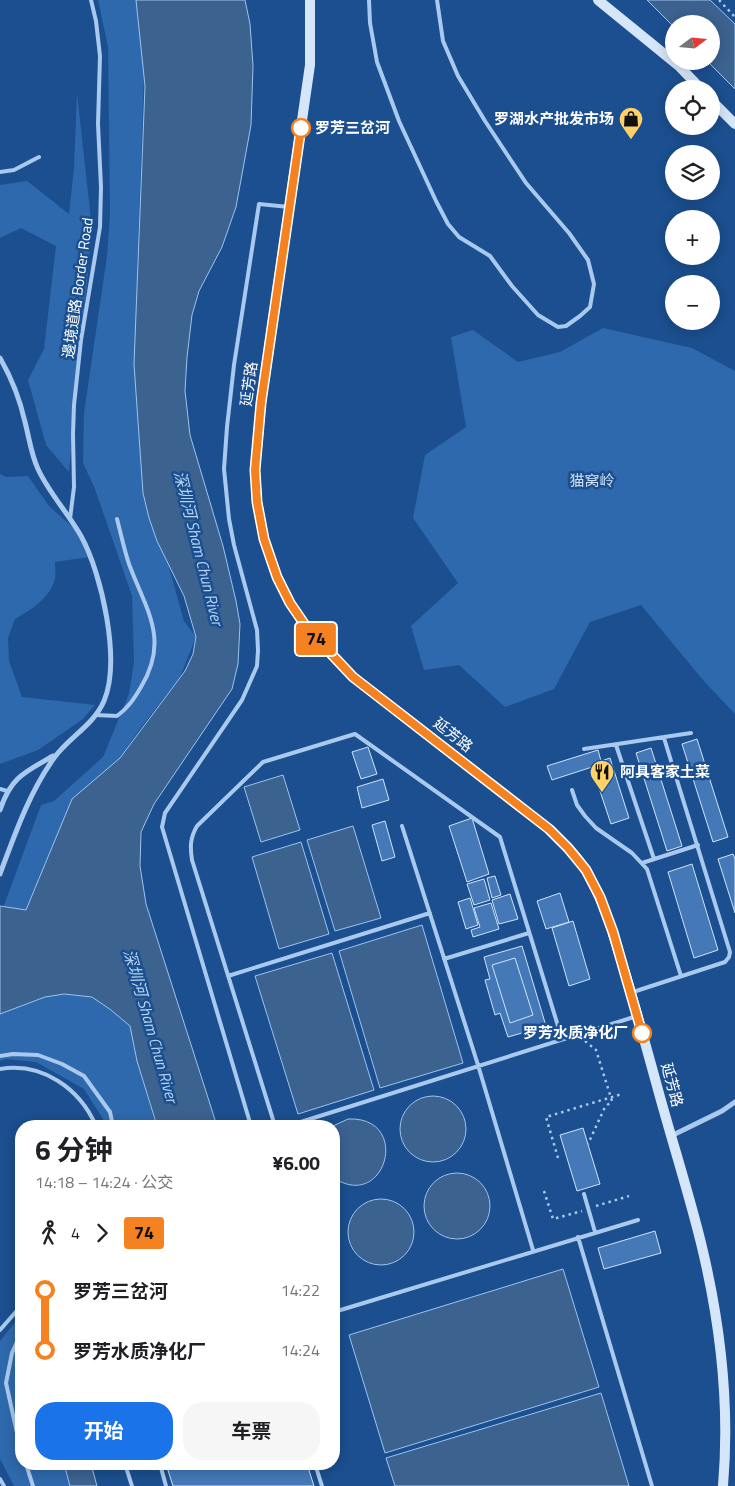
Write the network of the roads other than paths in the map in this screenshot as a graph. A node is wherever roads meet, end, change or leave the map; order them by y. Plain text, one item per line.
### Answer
1 (91, 0) edge
2 (310, 0) edge
3 (368, 0) edge
4 (437, 0) edge
5 (598, 0) edge
6 (691, 80) edge
7 (720, 109) edge
8 (735, 124) edge
9 (39, 157) dead end
10 (0, 172) edge
11 (290, 207) junction
12 (0, 358) edge
13 (70, 519) junction
14 (117, 519) dead end
15 (96, 715) junction
16 (691, 733) dead end
17 (664, 738) junction
18 (616, 745) junction
19 (584, 749) dead end
20 (56, 755) junction
21 (0, 790) edge
22 (572, 790) dead end
23 (7, 791) junction
24 (0, 810) edge
25 (402, 826) dead end
26 (698, 846) junction
27 (654, 859) junction
28 (642, 863) junction
29 (0, 874) edge
30 (430, 913) junction
31 (529, 933) junction
32 (444, 959) junction
33 (228, 976) junction
34 (681, 976) junction
35 (631, 993) junction
36 (637, 1016) junction
37 (562, 1039) junction
38 (0, 1056) edge
39 (478, 1065) junction
40 (0, 1069) edge
41 (735, 1102) edge
42 (92, 1120) edge
43 (112, 1120) edge
44 (249, 1120) edge
45 (273, 1120) edge
46 (307, 1120) edge
47 (670, 1136) junction
48 (584, 1194) dead end
49 (638, 1220) dead end
50 (595, 1232) junction
51 (578, 1238) junction
52 (534, 1250) junction
53 (340, 1310) edge
54 (15, 1313) edge
55 (0, 1330) edge
56 (15, 1346) edge
57 (15, 1423) edge
58 (28, 1470) edge
59 (128, 1470) edge
60 (162, 1470) edge
61 (317, 1470) edge
62 (0, 1480) edge
63 (4, 1486) edge
64 (33, 1486) edge
65 (132, 1486) edge
66 (166, 1486) edge
67 (322, 1486) edge
68 (652, 1486) edge
69 (723, 1486) edge

1 - 13 lane, 邊境道路 Border Road
2 - 11 main road, 延芳路
3 - 4 lane
5 - 6 main road
7 - 8 main road
9 - 10 lane
11 - 35 main road, 延芳路
11 - 44 lane
12 - 13 street
13 - 15 street
14 - 15 lane
15 - 20 street
16 - 17 lane
17 - 18 lane
17 - 26 lane
18 - 19 lane
18 - 27 lane
20 - 23 street
20 - 29 street
21 - 23 lane
22 - 28 lane
23 - 24 street
25 - 30 lane
26 - 27 lane
26 - 34 lane
27 - 28 lane
28 - 34 lane
30 - 32 lane
30 - 33 lane
31 - 32 lane
31 - 33 lane
31 - 37 lane
32 - 39 lane
33 - 45 lane
34 - 35 lane
35 - 36 main road, 延芳路
36 - 37 lane
36 - 47 main road, 延芳路
37 - 39 lane
38 - 43 lane
39 - 46 lane
39 - 52 lane
40 - 42 lane
41 - 47 street
47 - 69 main road, 延芳路
48 - 50 lane
49 - 50 lane
50 - 51 lane
51 - 52 lane
51 - 68 lane
52 - 53 lane
54 - 55 lane
56 - 57 lane
58 - 64 lane
59 - 65 lane
60 - 66 lane
61 - 67 lane
62 - 63 lane

